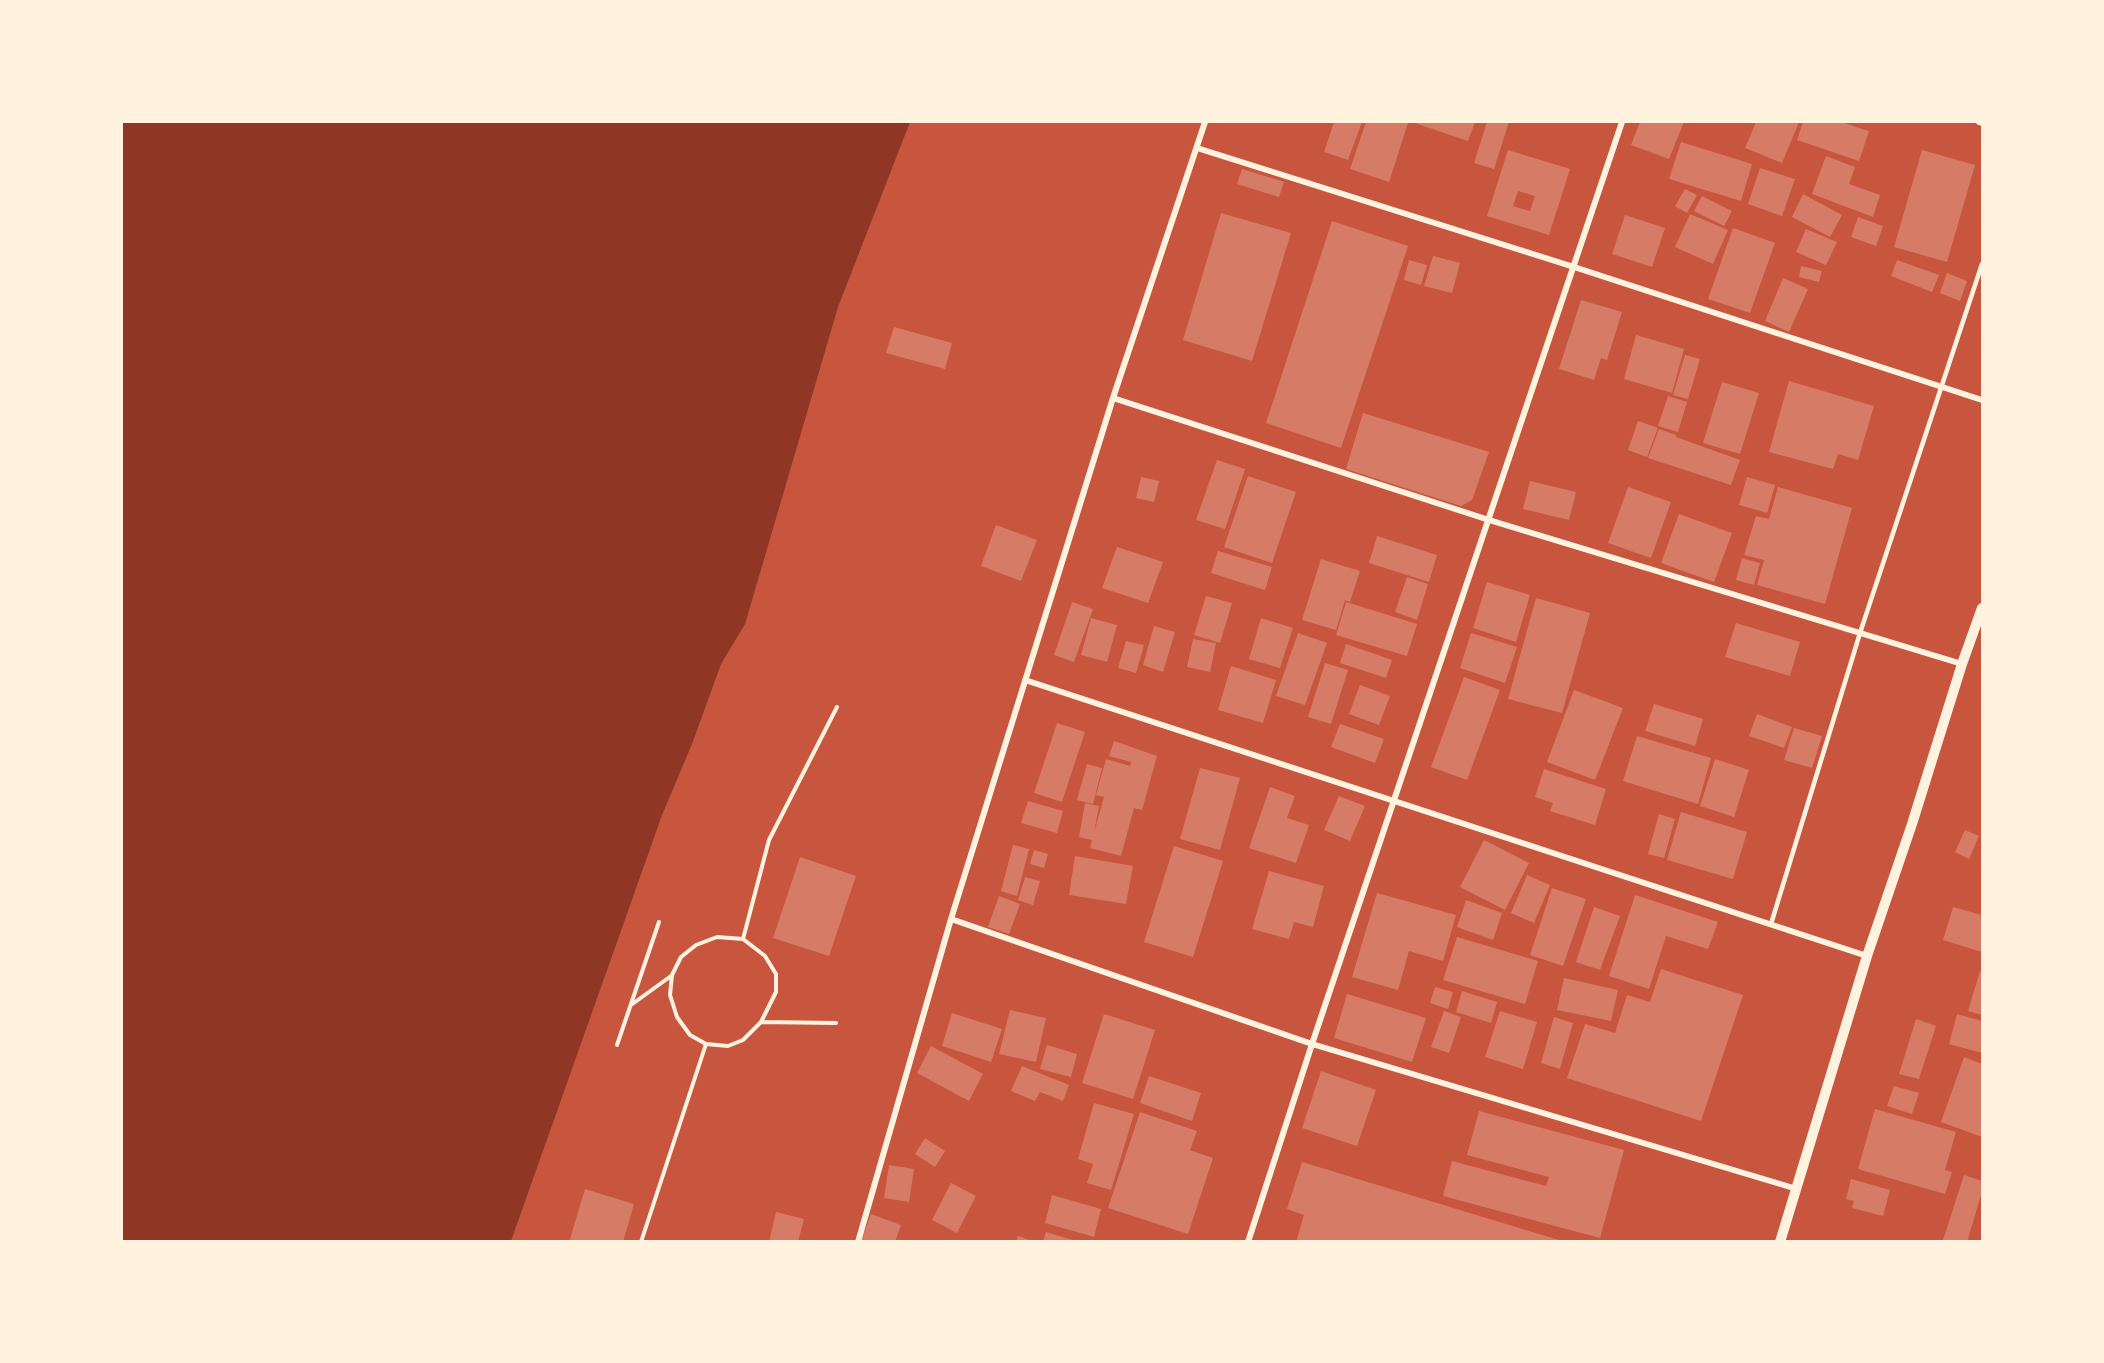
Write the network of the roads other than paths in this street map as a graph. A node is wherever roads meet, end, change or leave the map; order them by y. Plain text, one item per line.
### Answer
1 (1205, 122) edge
2 (1622, 122) edge
3 (1197, 148) junction
4 (1983, 264) edge
5 (1575, 267) junction
6 (1941, 386) junction
7 (1113, 398) junction
8 (1983, 400) edge
9 (1490, 520) junction
10 (1982, 609) edge
11 (1860, 633) junction
12 (1962, 664) junction
13 (1025, 680) junction
14 (1396, 800) junction
15 (951, 919) junction
16 (1771, 924) junction
17 (1867, 956) junction
18 (1312, 1044) junction
19 (1797, 1189) junction
20 (858, 1242) edge
21 (1248, 1242) edge
22 (1780, 1242) edge

1 - 3 street
2 - 5 street
3 - 5 street
3 - 7 street
4 - 6 lane
5 - 6 street
5 - 9 street
6 - 8 street
6 - 11 lane
7 - 9 street
7 - 13 street
9 - 11 street
9 - 14 street
10 - 12 street
11 - 12 street
11 - 16 lane
12 - 17 street
13 - 14 street
13 - 15 street
14 - 16 street
14 - 18 street
15 - 18 street
15 - 20 street
16 - 17 street
17 - 19 street
18 - 19 street
18 - 21 street
19 - 22 street

